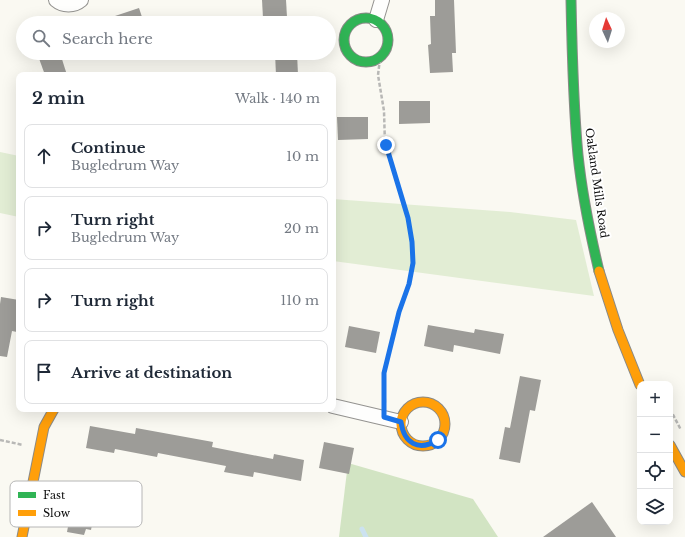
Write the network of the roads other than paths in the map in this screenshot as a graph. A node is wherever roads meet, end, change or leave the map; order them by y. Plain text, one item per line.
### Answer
1 (56, 0) edge
2 (81, 0) edge
3 (382, 0) edge
4 (571, 0) edge
5 (376, 20) junction
6 (638, 381) edge
7 (336, 407) edge
8 (52, 412) edge
9 (401, 422) junction
10 (673, 450) edge
11 (685, 472) edge
12 (33, 481) edge
13 (24, 527) edge
14 (22, 537) edge

1 - 2 street
3 - 5 street
4 - 6 street, Oakland Mills Road
5 - 5 street
7 - 9 street
8 - 12 street
9 - 9 street
10 - 11 street
13 - 14 street

